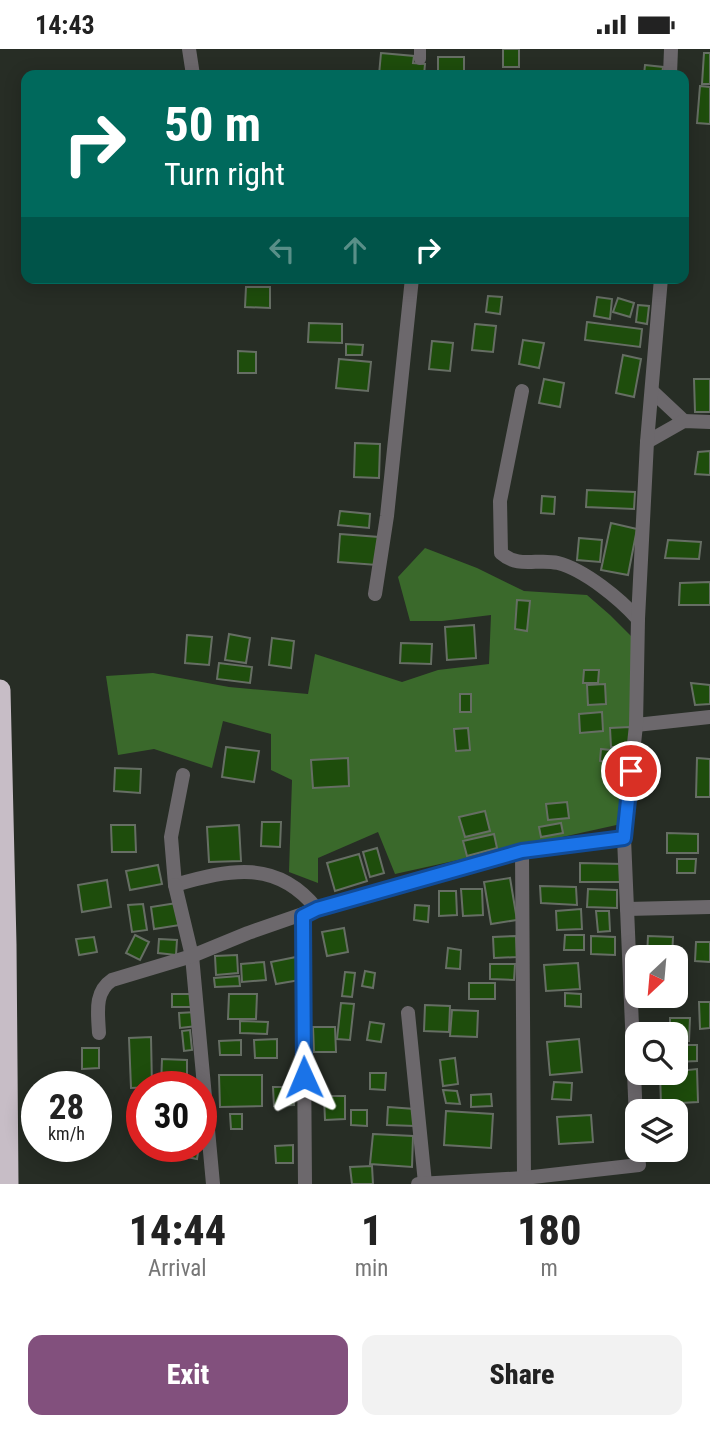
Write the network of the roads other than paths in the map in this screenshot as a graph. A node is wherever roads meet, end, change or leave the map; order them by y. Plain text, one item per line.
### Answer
1 (189, 49) edge
2 (671, 49) edge
3 (192, 70) edge
4 (670, 70) edge
5 (411, 284) edge
6 (661, 284) edge
7 (522, 391) dead end
8 (652, 391) junction
9 (684, 421) junction
10 (710, 422) edge
11 (647, 442) junction
12 (375, 594) dead end
13 (638, 619) junction
14 (0, 690) edge
15 (710, 717) edge
16 (636, 725) junction
17 (183, 775) dead end
18 (624, 838) junction
19 (522, 851) junction
20 (175, 885) junction
21 (710, 907) edge
22 (317, 909) junction
23 (627, 909) junction
24 (303, 916) junction
25 (192, 956) junction
26 (408, 1013) dead end
27 (99, 1033) dead end
28 (635, 1099) edge
29 (639, 1162) edge
30 (524, 1178) junction
31 (425, 1183) edge
32 (8, 1184) edge
33 (213, 1184) edge
34 (305, 1184) edge
35 (418, 1184) edge

1 - 3 street
2 - 4 street
5 - 12 street
6 - 8 street
7 - 13 street
8 - 9 street
8 - 11 street
9 - 10 street
9 - 11 street
11 - 13 street
13 - 16 street
14 - 32 highway
15 - 16 street
16 - 18 street
17 - 20 street
18 - 19 street
18 - 23 street
19 - 22 street
19 - 30 street
20 - 22 street
20 - 25 street
21 - 23 street
22 - 24 street
23 - 28 street
24 - 25 street
24 - 34 street
25 - 27 street
25 - 33 street
26 - 31 street
29 - 30 street
30 - 31 street
31 - 35 street

